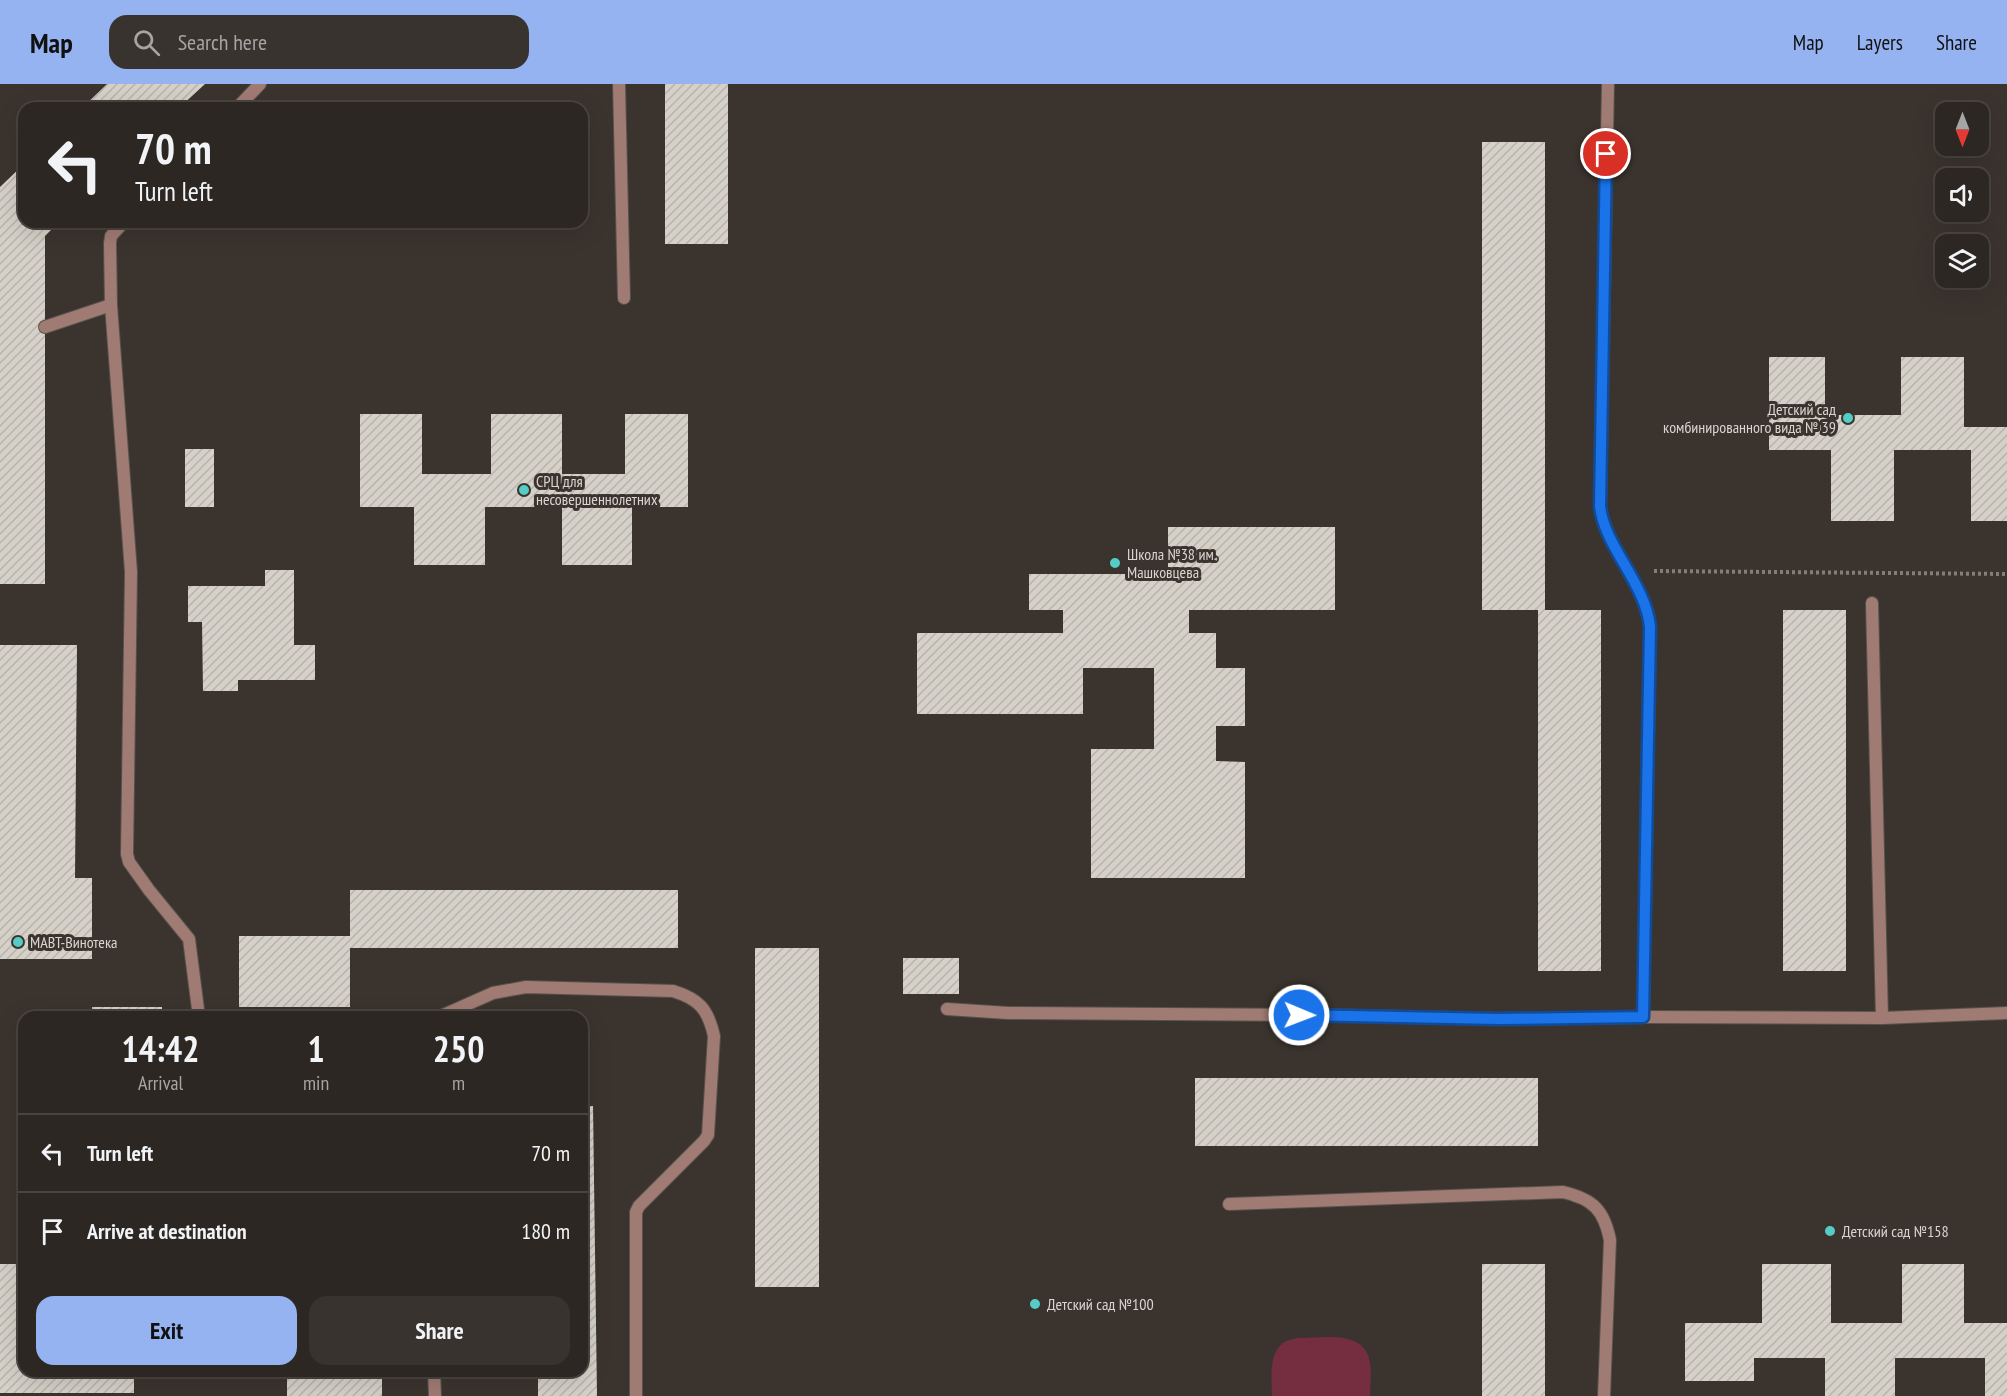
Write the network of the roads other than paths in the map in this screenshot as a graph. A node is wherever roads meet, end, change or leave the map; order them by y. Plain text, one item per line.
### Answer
1 (260, 84) edge
2 (619, 84) edge
3 (1608, 84) edge
4 (243, 102) edge
5 (119, 228) edge
6 (624, 298) dead end
7 (111, 305) junction
8 (45, 327) dead end
9 (1872, 603) dead end
10 (947, 1009) dead end
11 (198, 1011) edge
12 (452, 1011) edge
13 (2007, 1013) edge
14 (1643, 1017) junction
15 (1882, 1018) junction
16 (1229, 1204) dead end
17 (434, 1377) edge
18 (435, 1396) edge
19 (636, 1396) edge
20 (1604, 1396) edge

1 - 4 lane
2 - 6 lane
3 - 14 lane
5 - 7 lane
7 - 8 lane
7 - 11 lane
9 - 15 lane
10 - 14 lane
12 - 19 lane
13 - 15 lane
14 - 15 lane
16 - 20 lane
17 - 18 lane

